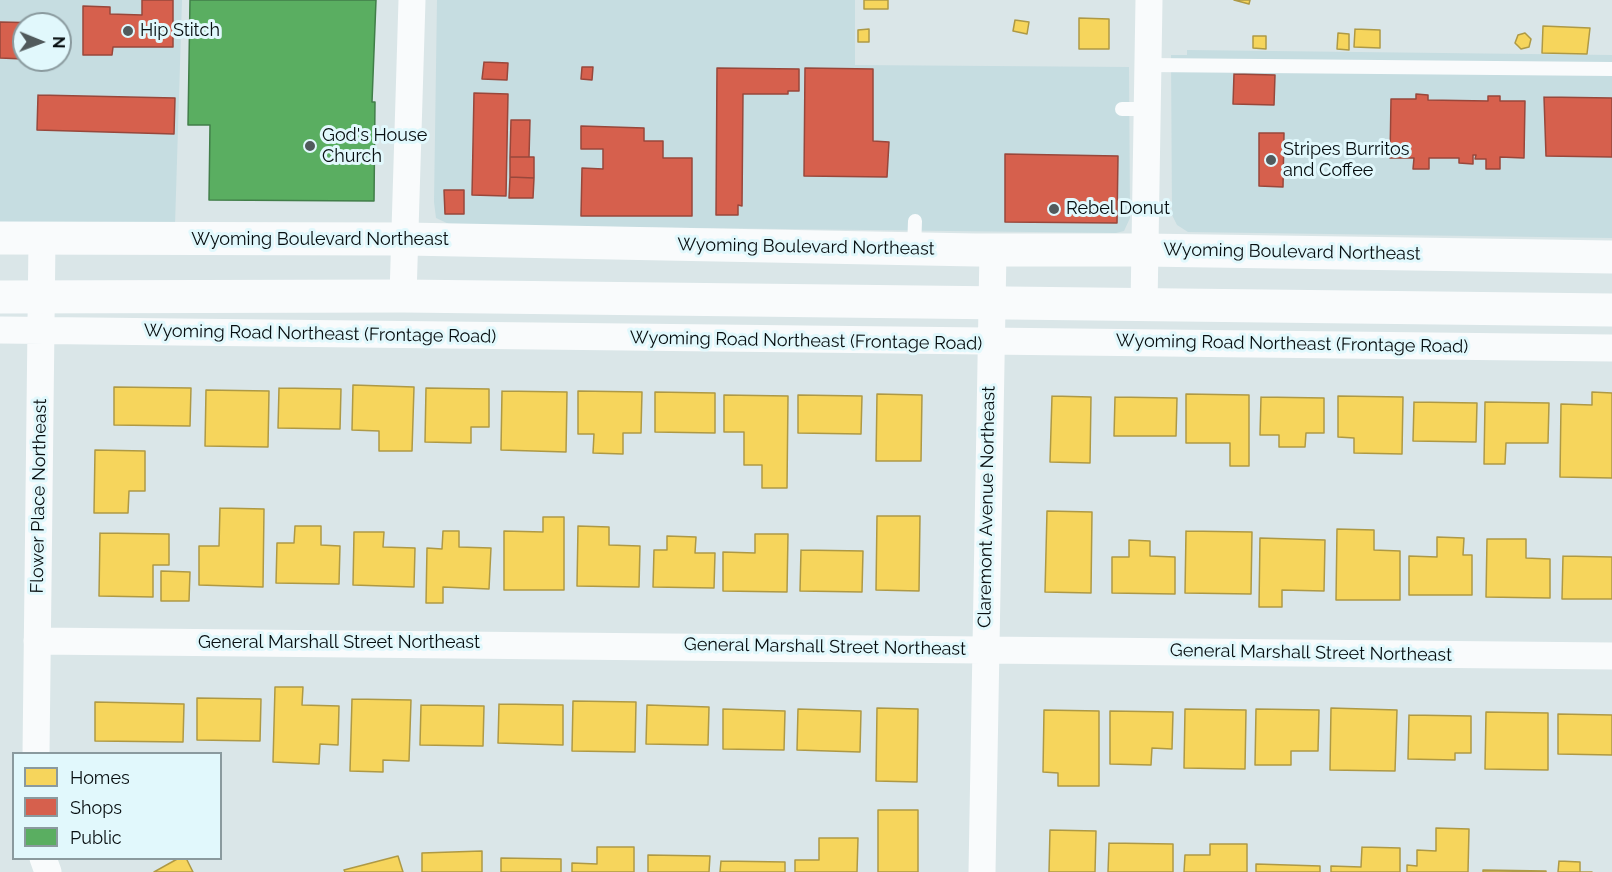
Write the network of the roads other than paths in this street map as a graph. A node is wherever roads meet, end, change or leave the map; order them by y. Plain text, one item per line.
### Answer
1 (412, 0) edge
2 (1149, 0) edge
3 (1147, 65) junction
4 (1612, 69) edge
5 (0, 238) edge
6 (42, 239) junction
7 (406, 240) junction
8 (993, 250) junction
9 (1144, 250) junction
10 (1612, 257) edge
11 (403, 296) junction
12 (0, 297) edge
13 (41, 297) junction
14 (991, 304) junction
15 (1144, 306) junction
16 (1612, 310) edge
17 (0, 330) edge
18 (41, 330) junction
19 (990, 343) junction
20 (1612, 348) edge
21 (37, 641) junction
22 (985, 649) junction
23 (1612, 656) edge
24 (36, 752) edge
25 (982, 872) edge

1 - 7 street
2 - 3 street
3 - 4 lane
3 - 9 street
5 - 6 main road, Wyoming Boulevard Northeast
6 - 7 main road, Wyoming Boulevard Northeast
6 - 13 street, Flower Place Northeast
7 - 8 main road, Wyoming Boulevard Northeast
7 - 11 street
8 - 9 main road, Wyoming Boulevard Northeast
8 - 14 street, Claremont Avenue Northeast
9 - 10 main road, Wyoming Boulevard Northeast
9 - 15 street
11 - 13 main road
11 - 14 main road
12 - 13 main road
13 - 18 street, Flower Place Northeast
14 - 15 main road
14 - 19 street, Claremont Avenue Northeast
15 - 16 main road
17 - 18 street, Wyoming Road Northeast (Frontage Road)
18 - 19 street, Wyoming Road Northeast (Frontage Road)
18 - 21 street, Flower Place Northeast
19 - 20 street, Wyoming Road Northeast (Frontage Road)
19 - 22 street, Claremont Avenue Northeast
21 - 22 street, General Marshall Street Northeast
21 - 24 street, Flower Place Northeast
22 - 23 street, General Marshall Street Northeast
22 - 25 street, Claremont Avenue Northeast

